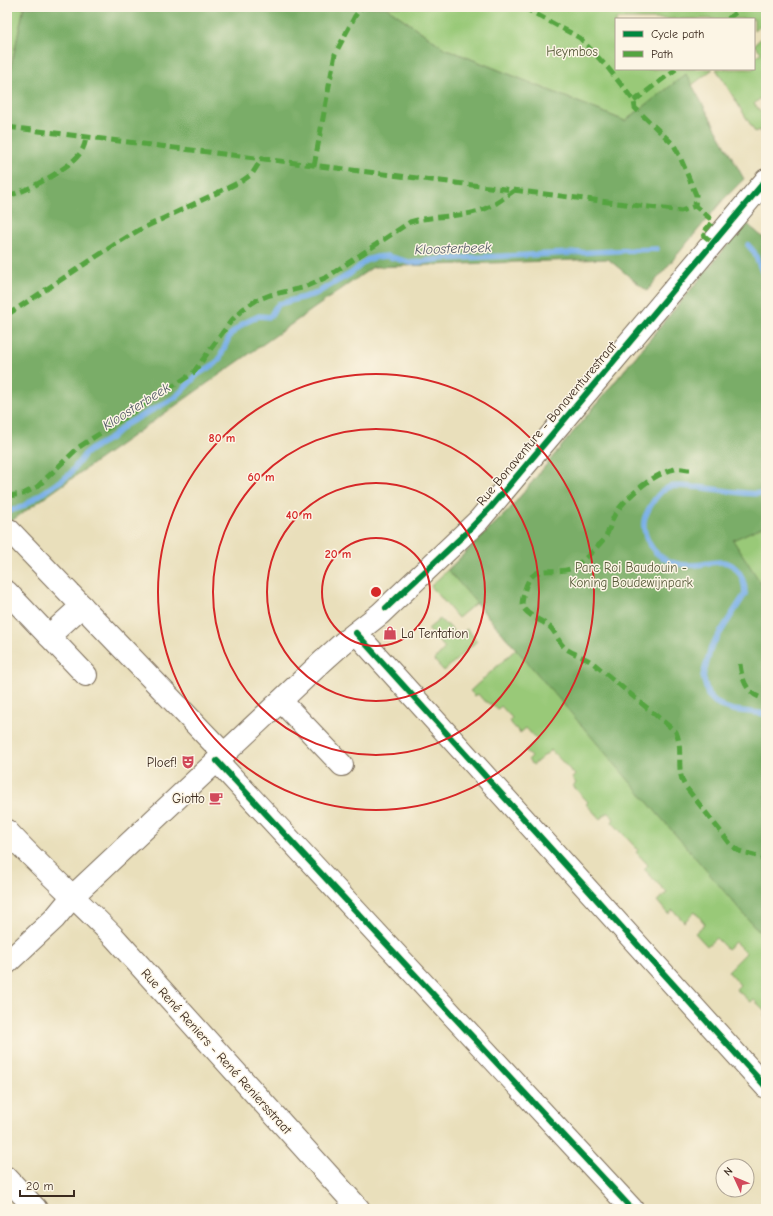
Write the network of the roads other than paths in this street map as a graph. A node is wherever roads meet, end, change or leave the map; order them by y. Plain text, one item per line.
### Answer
1 (762, 193) edge
2 (9, 530) dead end
3 (7, 592) edge
4 (82, 606) junction
5 (356, 633) junction
6 (49, 636) junction
7 (86, 675) dead end
8 (281, 701) junction
9 (221, 758) junction
10 (342, 765) dead end
11 (7, 831) edge
12 (73, 896) junction
13 (7, 963) edge
14 (766, 1087) edge
15 (7, 1178) edge
16 (36, 1209) edge
17 (359, 1209) edge
18 (632, 1209) edge

1 - 5 street, Rue Bonaventure - Bonaventurestraat
2 - 4 street
3 - 6 street
4 - 6 street
4 - 9 street
5 - 8 street, Rue Bonaventure - Bonaventurestraat
5 - 14 street
6 - 7 street
8 - 9 street, Rue Bonaventure - Bonaventurestraat
8 - 10 street
9 - 12 street, Rue Bonaventure - Bonaventurestraat
9 - 18 street
11 - 12 street, Rue René Reniers - René Reniersstraat
12 - 13 street, Rue Bonaventure - Bonaventurestraat
12 - 17 street, Rue René Reniers - René Reniersstraat
15 - 16 street

